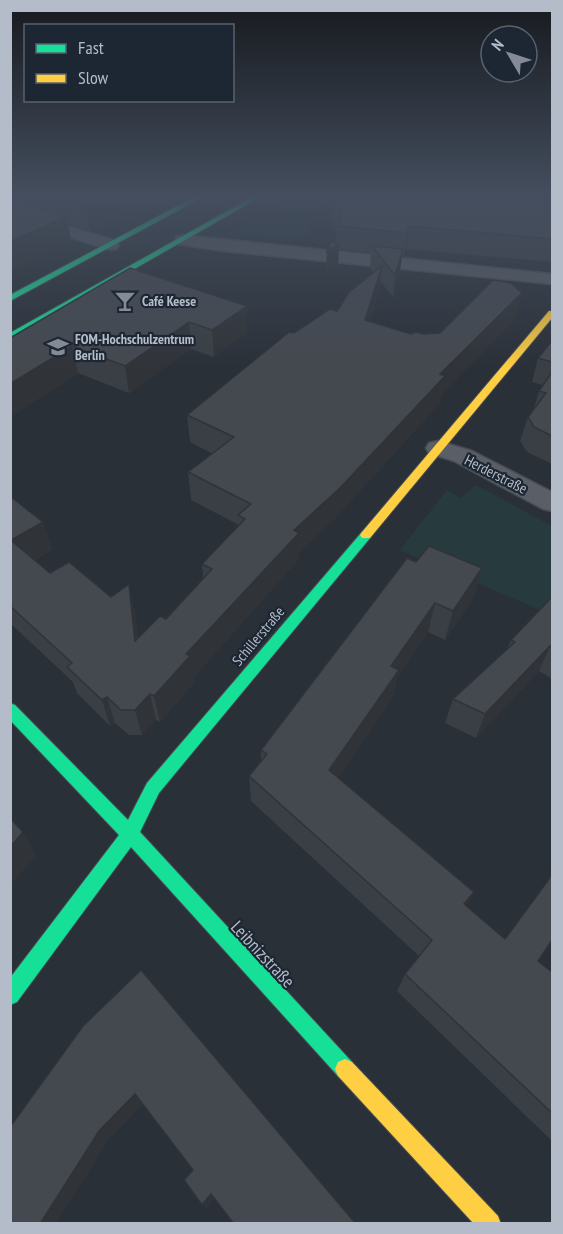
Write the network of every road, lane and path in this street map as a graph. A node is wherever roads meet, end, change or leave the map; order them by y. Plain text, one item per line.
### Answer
1 (95, 254) edge
2 (159, 254) edge
3 (299, 254) edge
4 (552, 279) edge
5 (10, 299) edge
6 (552, 314) edge
7 (10, 338) edge
8 (438, 448) junction
9 (552, 503) edge
10 (10, 709) edge
11 (130, 834) junction
12 (10, 995) edge
13 (490, 1224) edge

1 - 5 street
2 - 7 street
3 - 4 street
6 - 8 street, Schillerstraße
8 - 9 street, Herderstraße
8 - 11 street, Schillerstraße
10 - 11 street, Leibnizstraße
11 - 12 street, Schillerstraße
11 - 13 street, Leibnizstraße

